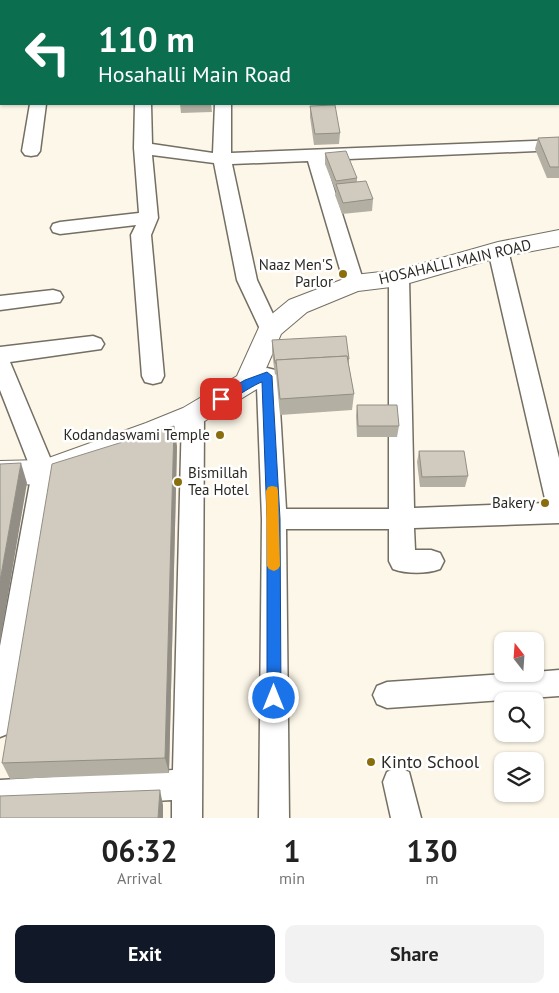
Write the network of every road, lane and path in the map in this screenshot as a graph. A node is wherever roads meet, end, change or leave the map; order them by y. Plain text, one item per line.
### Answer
1 (38, 105) edge
2 (143, 105) edge
3 (223, 105) edge
4 (559, 145) edge
5 (143, 148) junction
6 (31, 151) dead end
7 (316, 155) junction
8 (222, 159) junction
9 (149, 218) junction
10 (60, 228) dead end
11 (559, 238) edge
12 (498, 250) junction
13 (399, 278) junction
14 (354, 283) junction
15 (53, 297) dead end
16 (0, 303) edge
17 (270, 329) junction
18 (93, 344) dead end
19 (0, 355) edge
20 (0, 363) edge
21 (153, 376) dead end
22 (248, 382) junction
23 (193, 415) junction
24 (44, 472) junction
25 (0, 473) edge
26 (559, 508) edge
27 (559, 513) edge
28 (274, 519) junction
29 (402, 519) junction
30 (431, 561) dead end
31 (559, 683) edge
32 (387, 695) dead end
33 (0, 724) edge
34 (398, 782) dead end
35 (188, 784) junction
36 (0, 795) edge
37 (187, 818) edge
38 (274, 818) edge
39 (406, 818) edge

1 - 6 street
2 - 5 street
3 - 8 street
4 - 7 street
5 - 8 street
5 - 9 street
7 - 8 street
7 - 14 street
8 - 17 street
9 - 10 street
9 - 21 street
11 - 12 street, HOSAHALLI MAIN ROAD
12 - 13 street, HOSAHALLI MAIN ROAD
12 - 26 street
13 - 14 street, HOSAHALLI MAIN ROAD
13 - 29 street
14 - 17 street, HOSAHALLI MAIN ROAD
15 - 16 street
17 - 22 street, HOSAHALLI MAIN ROAD
18 - 19 street
20 - 24 street
22 - 23 street
22 - 28 street
23 - 24 street
23 - 35 street
24 - 25 street
24 - 33 street
27 - 29 street
28 - 29 street
28 - 38 street
29 - 30 street
31 - 32 street
34 - 39 street
35 - 36 street
35 - 37 street

